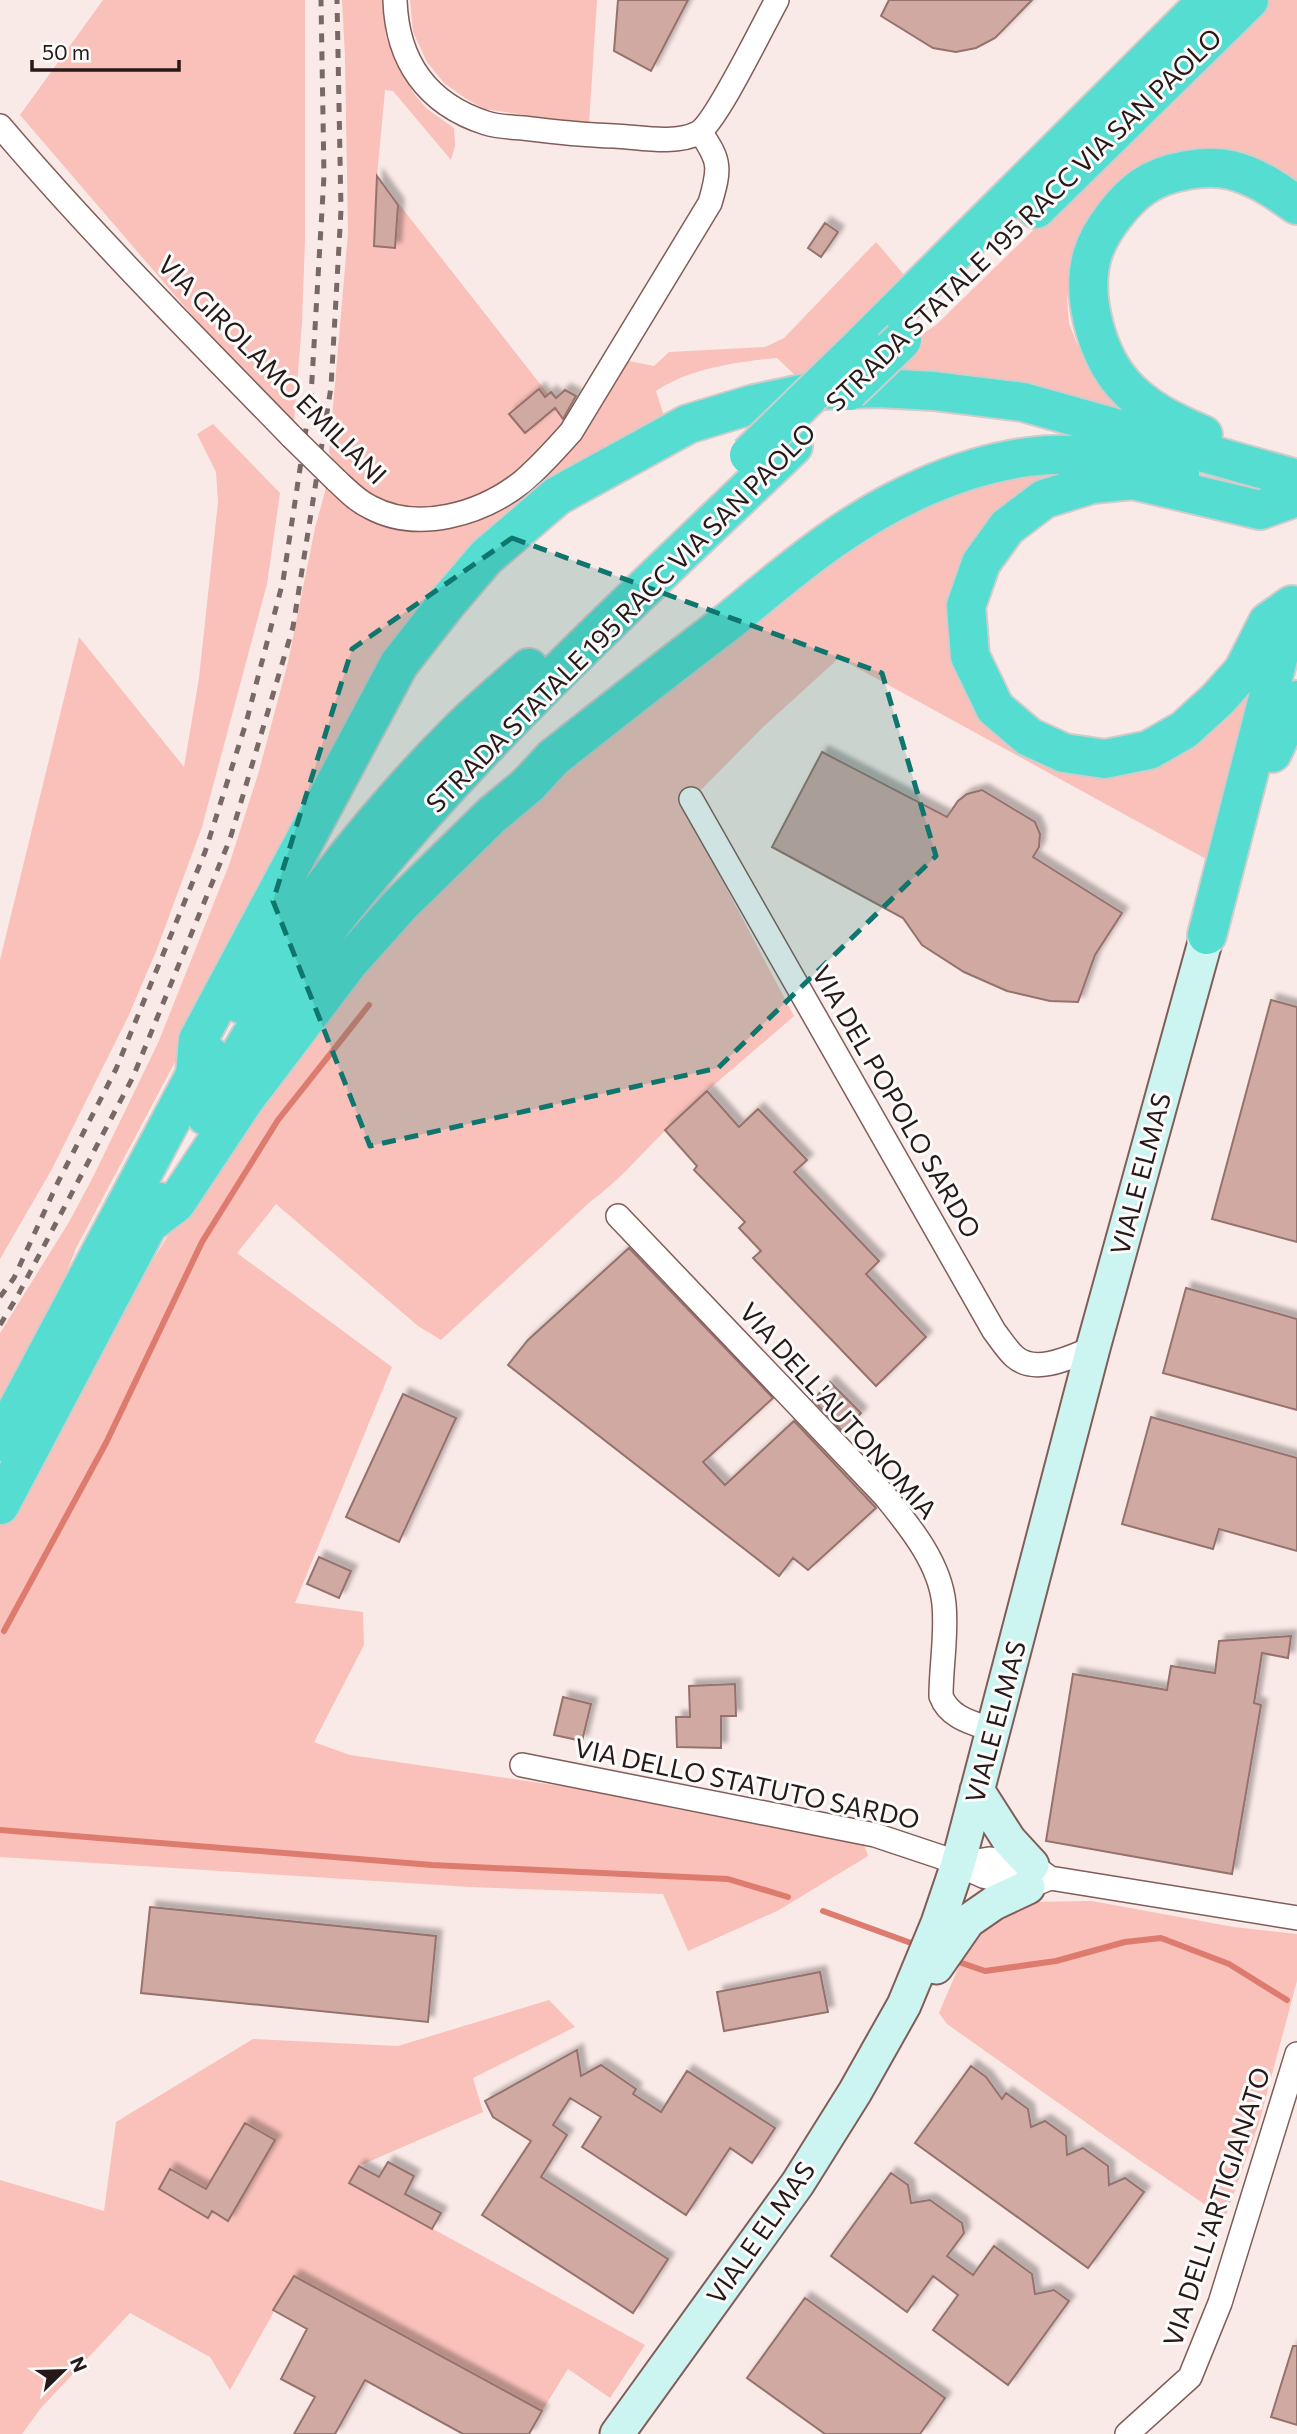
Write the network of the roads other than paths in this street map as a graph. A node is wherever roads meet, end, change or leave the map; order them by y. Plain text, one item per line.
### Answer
1 (395, 0) edge
2 (777, 0) edge
3 (1208, 0) edge
4 (1249, 0) edge
5 (0, 126) edge
6 (700, 132) junction
7 (1297, 205) edge
8 (1147, 451) junction
9 (1256, 469) junction
10 (1294, 494) edge
11 (1294, 596) edge
12 (1297, 700) edge
13 (691, 799) dead end
14 (1235, 831) junction
15 (1207, 935) joint
16 (195, 1075) junction
17 (618, 1216) dead end
18 (147, 1225) junction
19 (1093, 1348) junction
20 (20, 1425) edge
21 (0, 1505) edge
22 (993, 1730) junction
23 (522, 1765) dead end
24 (978, 1790) junction
25 (958, 1864) junction
26 (1037, 1877) junction
27 (1297, 1918) edge
28 (902, 2007) junction
29 (1297, 2054) edge
30 (617, 2434) edge
31 (1127, 2434) edge

1 - 6 street
2 - 6 street
3 - 16 highway, STRADA STATALE 195 RACC VIA SAN PAOLO, bridge
4 - 18 highway, STRADA STATALE 195 RACC VIA SAN PAOLO, bridge
5 - 6 street, VIA GIROLAMO EMILIANI, bridge
7 - 9 highway
8 - 9 highway
8 - 10 highway
8 - 16 highway
8 - 18 highway
9 - 10 highway
10 - 11 highway
11 - 14 highway
12 - 14 highway
13 - 19 street, VIA DEL POPOLO SARDO
14 - 15 highway
15 - 19 main road, VIALE ELMAS
16 - 20 highway, STRADA STATALE 195 RACC VIA SAN PAOLO
17 - 22 street, VIA DELL'AUTONOMIA
18 - 20 highway, STRADA STATALE 195 RACC VIA SAN PAOLO
19 - 22 main road, VIALE ELMAS
20 - 21 highway, STRADA STATALE 195 RACC VIA SAN PAOLO
22 - 24 main road, VIALE ELMAS
23 - 25 street, VIA DELLO STATUTO SARDO
24 - 25 main road, VIALE ELMAS
24 - 26 main road
25 - 26 street, VIA DELLO STATUTO SARDO
25 - 28 main road, VIALE ELMAS
26 - 27 street, VIA DELLO STATUTO SARDO
26 - 28 main road
28 - 30 main road, VIALE ELMAS
29 - 31 street, VIA DELL'ARTIGIANATO

